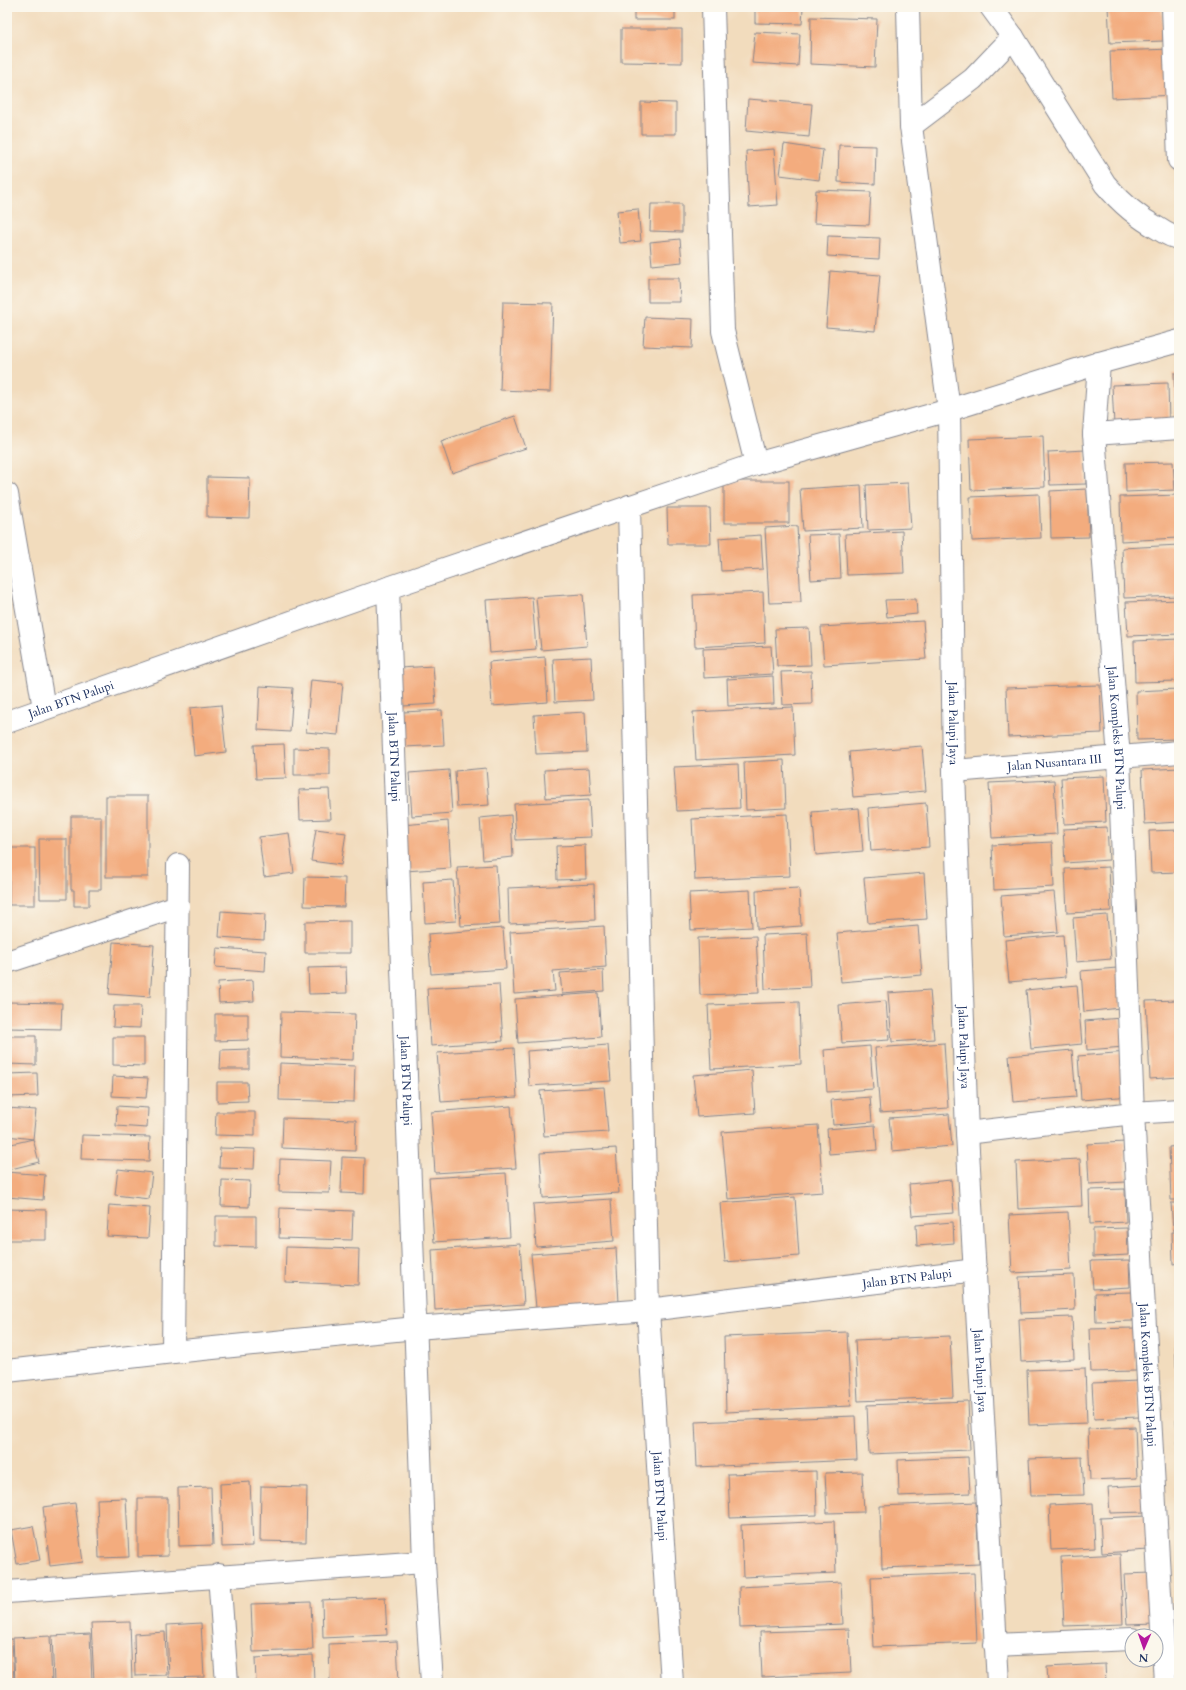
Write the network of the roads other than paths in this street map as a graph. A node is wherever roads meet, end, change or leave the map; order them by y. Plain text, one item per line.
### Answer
1 (712, 7) edge
2 (908, 7) edge
3 (990, 7) edge
4 (1173, 7) edge
5 (1013, 37) junction
6 (911, 126) junction
7 (1179, 160) edge
8 (1179, 238) edge
9 (1179, 341) edge
10 (1099, 363) junction
11 (949, 410) junction
12 (1179, 428) edge
13 (1094, 434) junction
14 (756, 464) junction
15 (7, 494) edge
16 (629, 506) junction
17 (388, 588) junction
18 (44, 708) junction
19 (7, 722) edge
20 (1179, 752) edge
21 (1119, 758) junction
22 (954, 771) junction
23 (178, 865) dead end
24 (178, 906) junction
25 (7, 962) edge
26 (1179, 1110) edge
27 (1133, 1112) junction
28 (967, 1133) junction
29 (976, 1270) junction
30 (648, 1310) junction
31 (416, 1328) junction
32 (173, 1352) junction
33 (7, 1371) edge
34 (424, 1562) junction
35 (219, 1576) junction
36 (7, 1592) edge
37 (1166, 1637) edge
38 (1124, 1639) edge
39 (995, 1645) junction
40 (227, 1683) edge
41 (432, 1683) edge
42 (672, 1683) edge
43 (998, 1683) edge
44 (1165, 1683) edge

1 - 14 street
2 - 6 street, Jalan Palupi Jaya
3 - 5 street
4 - 7 street
5 - 6 street
5 - 8 street
6 - 11 street, Jalan Palupi Jaya
9 - 10 street
10 - 11 street
10 - 13 street, Jalan Kompleks BTN Palupi
11 - 14 street
11 - 22 street, Jalan Palupi Jaya
12 - 13 street
13 - 21 street, Jalan Kompleks BTN Palupi
14 - 16 street
15 - 18 street
16 - 17 street
16 - 30 street, Jalan BTN Palupi
17 - 18 street, Jalan BTN Palupi
17 - 31 street, Jalan BTN Palupi
18 - 19 street, Jalan BTN Palupi
20 - 21 street, Jalan Nusantara III
21 - 22 street, Jalan Nusantara III
21 - 27 street, Jalan Kompleks BTN Palupi
22 - 28 street, Jalan Palupi Jaya
23 - 24 street
24 - 25 street
24 - 32 street
26 - 27 street
27 - 28 street
27 - 37 street, Jalan Kompleks BTN Palupi
28 - 29 street, Jalan Palupi Jaya
29 - 30 street, Jalan BTN Palupi
29 - 39 street, Jalan Palupi Jaya
30 - 31 street, Jalan BTN Palupi
30 - 42 street, Jalan BTN Palupi
31 - 32 street
31 - 34 street, Jalan BTN Palupi
32 - 33 street
34 - 35 street
34 - 41 street, Jalan BTN Palupi
35 - 36 street
35 - 40 street
37 - 44 street, Jalan Kompleks BTN Palupi
38 - 39 street
39 - 43 street, Jalan Palupi Jaya

